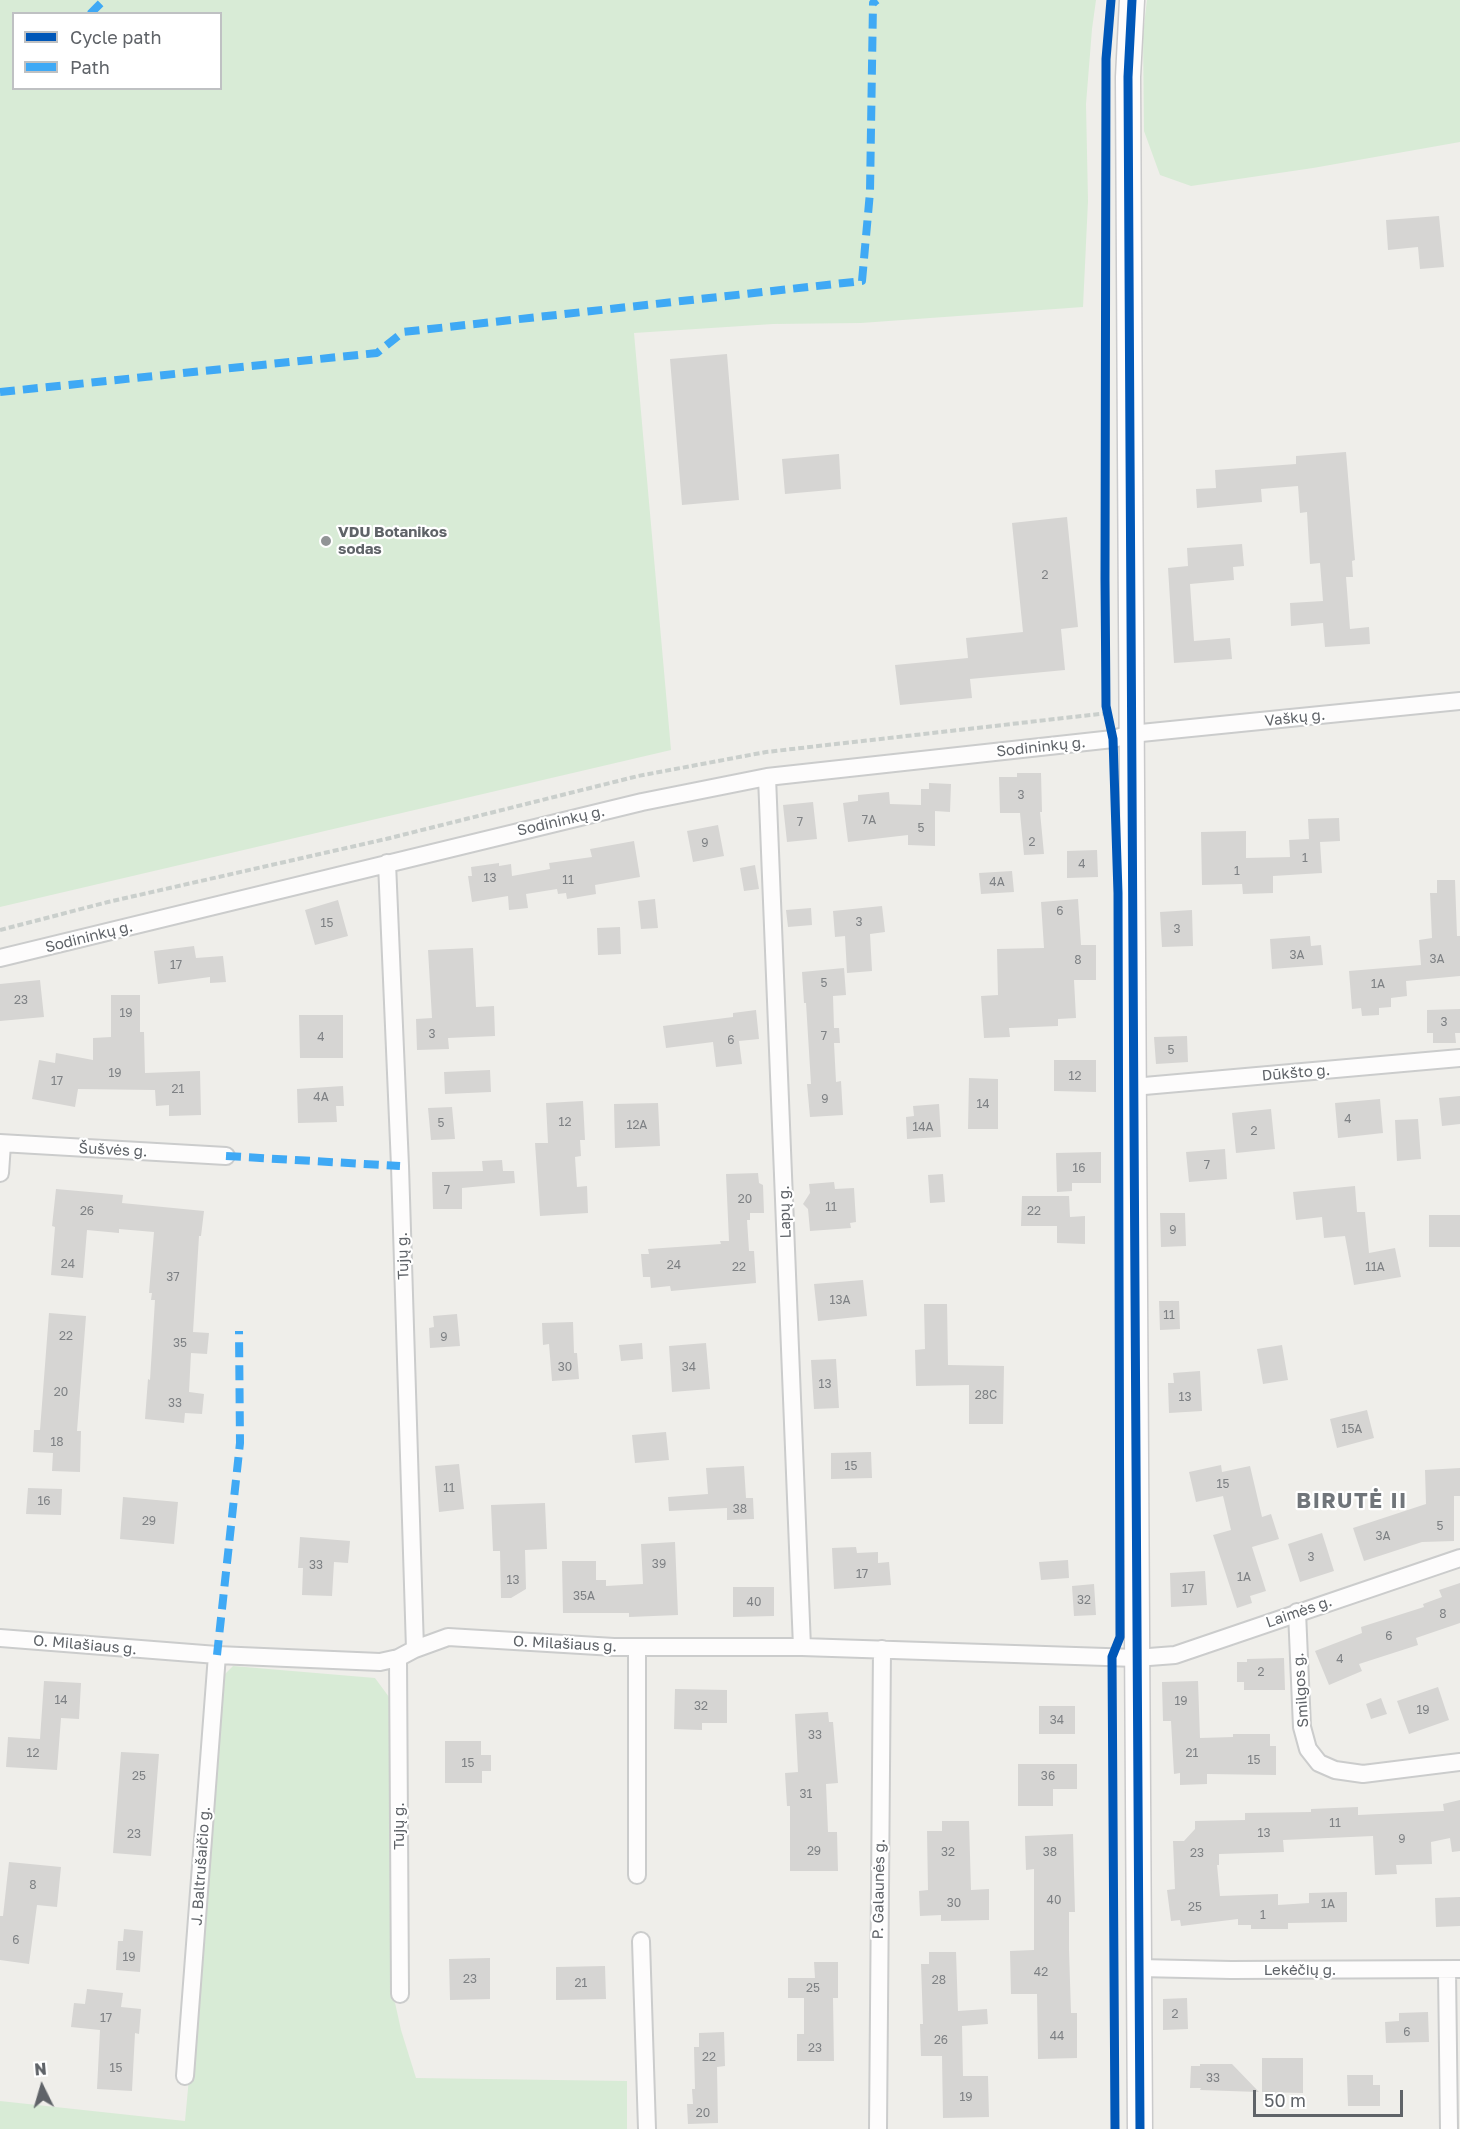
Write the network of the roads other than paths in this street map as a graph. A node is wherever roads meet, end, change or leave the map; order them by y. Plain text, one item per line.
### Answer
1 (1132, 0) edge
2 (1460, 701) edge
3 (1131, 734) junction
4 (768, 777) junction
5 (387, 862) junction
6 (0, 958) edge
7 (1460, 1058) edge
8 (1132, 1087) junction
9 (1, 1144) edge
10 (226, 1156) dead end
11 (0, 1173) edge
12 (1460, 1558) edge
13 (1296, 1612) junction
14 (0, 1638) edge
15 (637, 1647) junction
16 (802, 1647) junction
17 (416, 1649) junction
18 (882, 1649) junction
19 (217, 1655) junction
20 (398, 1658) junction
21 (1136, 1658) junction
22 (1460, 1762) edge
23 (637, 1875) dead end
24 (641, 1941) dead end
25 (1139, 1968) junction
26 (1454, 1969) edge
27 (400, 1994) dead end
28 (185, 2076) dead end
29 (646, 2129) edge
30 (878, 2129) edge
31 (1140, 2129) edge
32 (1449, 2129) edge

1 - 3 street
2 - 3 street, Vaškų g.
3 - 4 street, Sodininkų g.
3 - 8 street
4 - 5 street, Sodininkų g.
4 - 16 street, Lapų g.
5 - 6 street, Sodininkų g.
5 - 17 street, Tujų g.
7 - 8 street, Dūkšto g.
8 - 21 street
9 - 10 street, Šušvės g.
9 - 11 street
12 - 13 street, Laimės g.
13 - 21 street, Laimės g.
13 - 22 street, Smilgos g.
14 - 19 street, O. Milašiaus g.
15 - 16 street, O. Milašiaus g.
15 - 17 street, O. Milašiaus g.
15 - 23 street
16 - 18 street, O. Milašiaus g.
17 - 20 street, O. Milašiaus g.
18 - 21 street, O. Milašiaus g.
18 - 30 street, P. Galaunės g.
19 - 20 street, O. Milašiaus g.
19 - 28 street, J. Baltrušaičio g.
20 - 27 street, Tujų g.
21 - 25 street
24 - 29 street
25 - 26 street, Lekėčių g.
25 - 31 street
26 - 32 street

